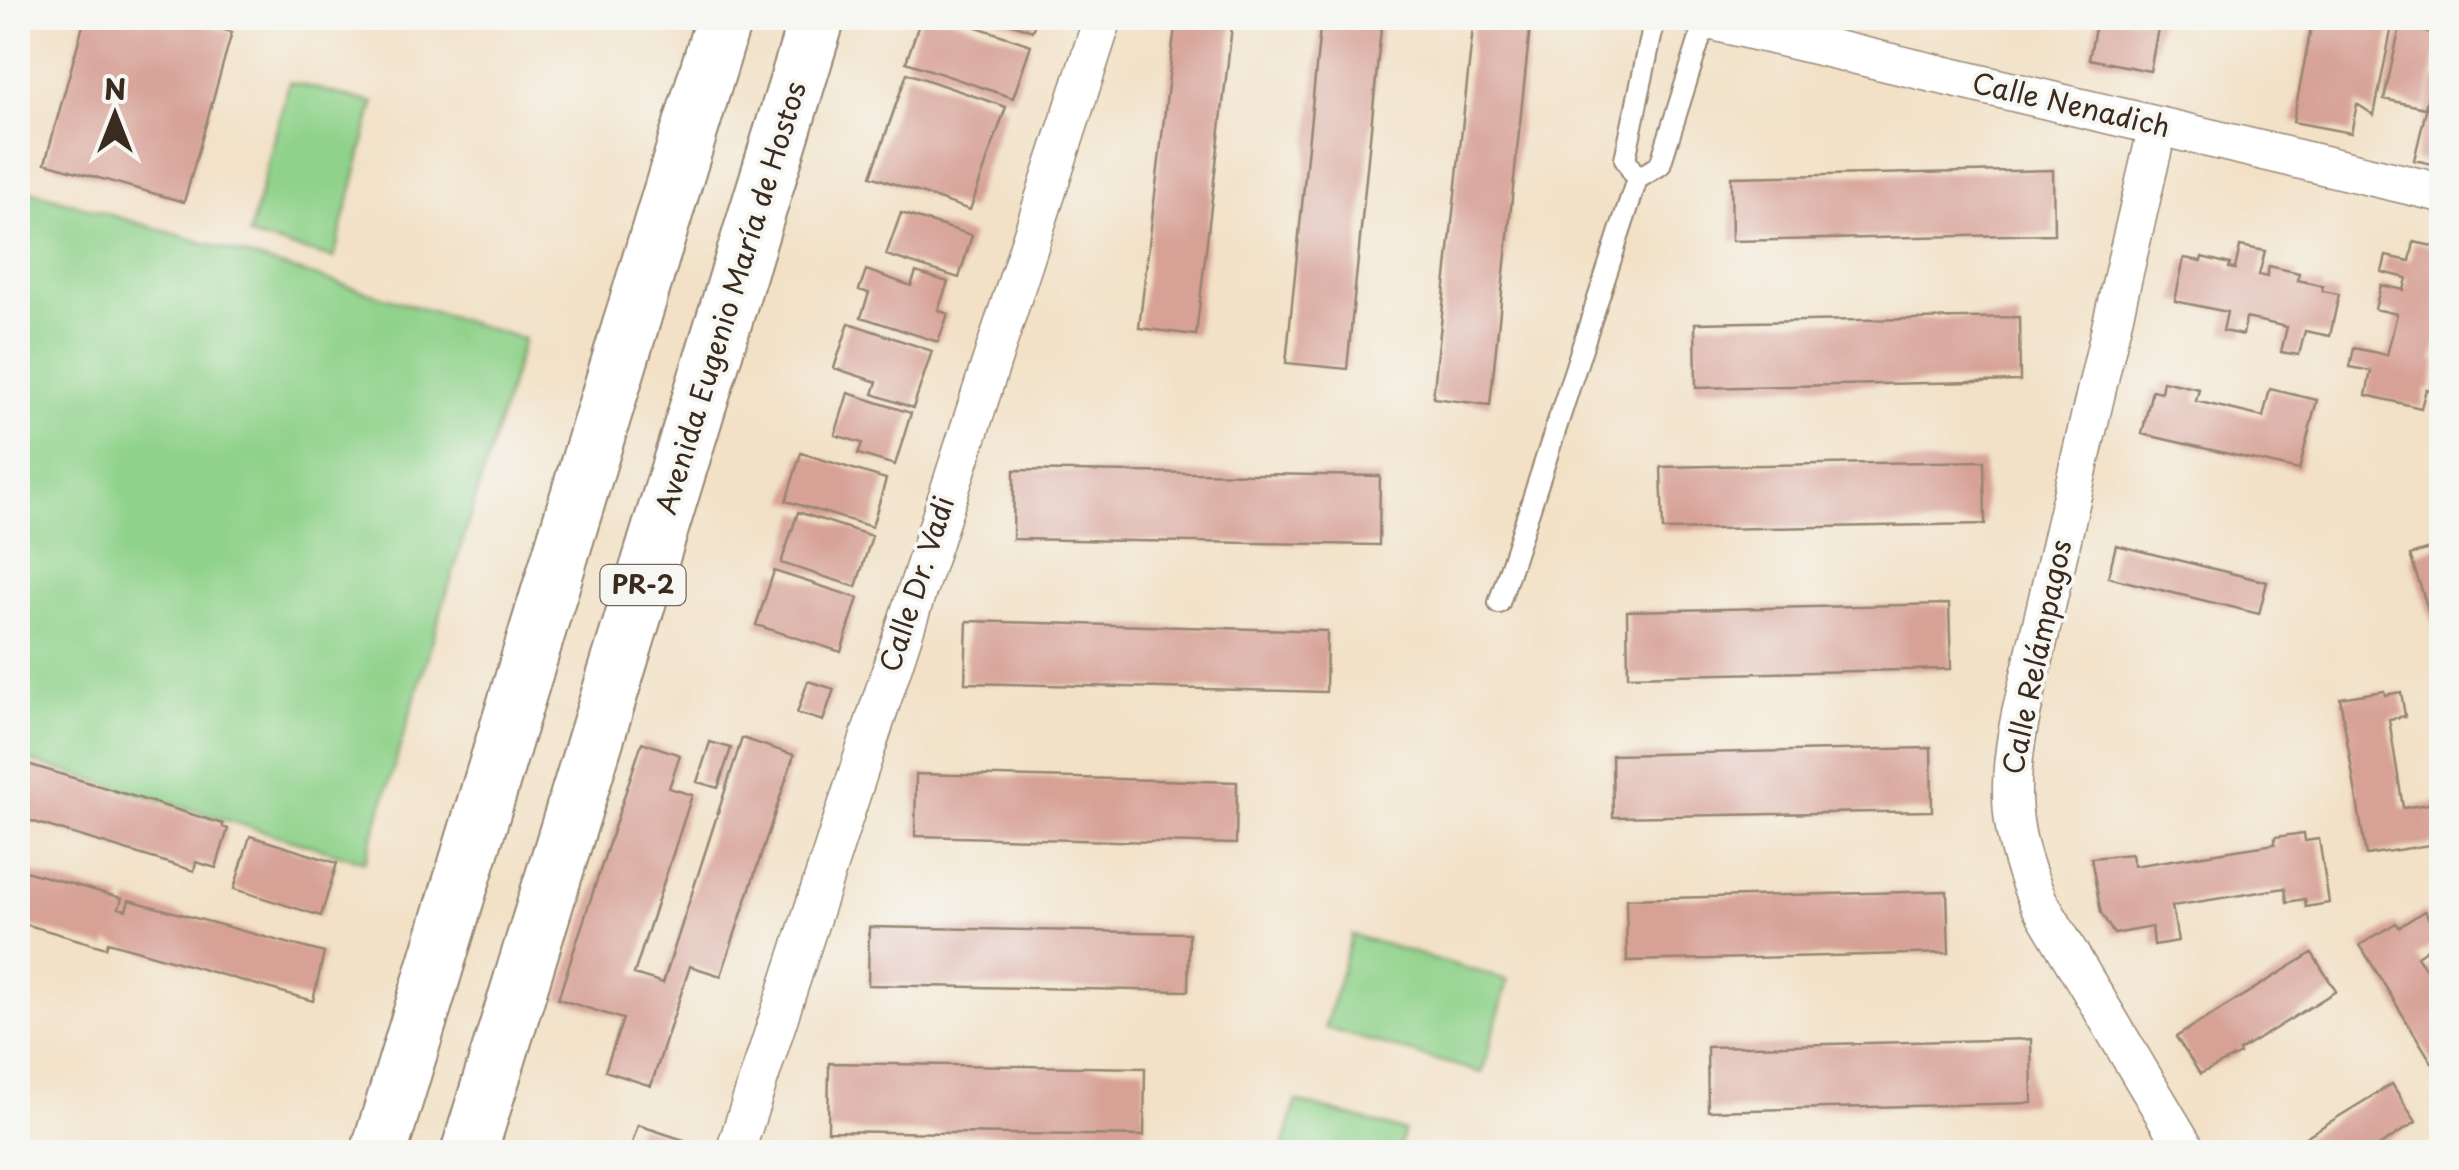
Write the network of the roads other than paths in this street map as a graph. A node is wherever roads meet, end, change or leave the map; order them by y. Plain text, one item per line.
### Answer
1 (724, 18) edge
2 (818, 18) edge
3 (1103, 18) edge
4 (1655, 18) edge
5 (1703, 18) edge
6 (2158, 126) junction
7 (1637, 180) junction
8 (2442, 193) edge
9 (1499, 602) dead end
10 (380, 1152) edge
11 (469, 1152) edge
12 (735, 1152) edge
13 (2187, 1152) edge

1 - 10 highway, PR-2
2 - 11 highway, Avenida Eugenio María de Hostos / PR-2
3 - 12 street, Calle Dr. Vadi
4 - 7 lane
5 - 6 street, Calle Nenadich
5 - 7 lane
6 - 8 street, Calle Nenadich
6 - 13 street, Calle Relámpagos
7 - 9 lane

